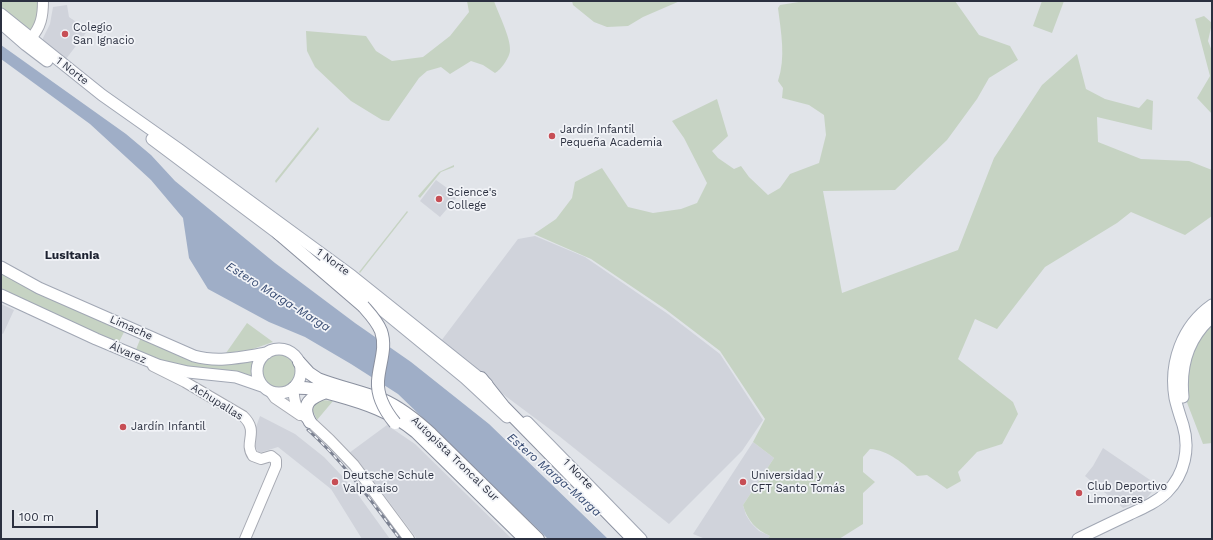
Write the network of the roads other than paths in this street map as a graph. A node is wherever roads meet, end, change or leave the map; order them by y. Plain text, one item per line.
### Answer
1 (43, 1) edge
2 (1, 14) edge
3 (3, 24) edge
4 (31, 38) junction
5 (278, 233) junction
6 (1, 267) edge
7 (1, 295) edge
8 (1212, 305) edge
9 (1212, 317) edge
10 (267, 353) junction
11 (141, 359) junction
12 (300, 362) junction
13 (481, 378) joint
14 (294, 388) junction
15 (266, 389) junction
16 (326, 392) junction
17 (310, 422) junction
18 (633, 538) edge
19 (245, 539) edge
20 (409, 539) edge
21 (517, 539) edge
22 (525, 539) edge
23 (538, 539) edge
24 (1078, 539) edge
25 (1093, 539) edge

1 - 4 street
2 - 4 main road, 1 Norte
3 - 4 main road
3 - 5 main road, 1 Norte
4 - 13 main road, 1 Norte
5 - 18 main road, 1 Norte
5 - 21 highway, bridge
6 - 10 main road, Limache
7 - 11 main road, Álvarez
8 - 24 main road
9 - 25 main road
10 - 12 main road, Limache
10 - 15 main road
11 - 15 main road, Álvarez
11 - 19 street, Achupallas
12 - 14 main road
12 - 23 highway, Autopista Troncal Sur
13 - 18 highway
14 - 15 main road
14 - 16 highway, Autopista Troncal Sur
14 - 17 street
15 - 17 street
16 - 17 highway
16 - 22 highway, Autopista Troncal Sur
17 - 20 street

